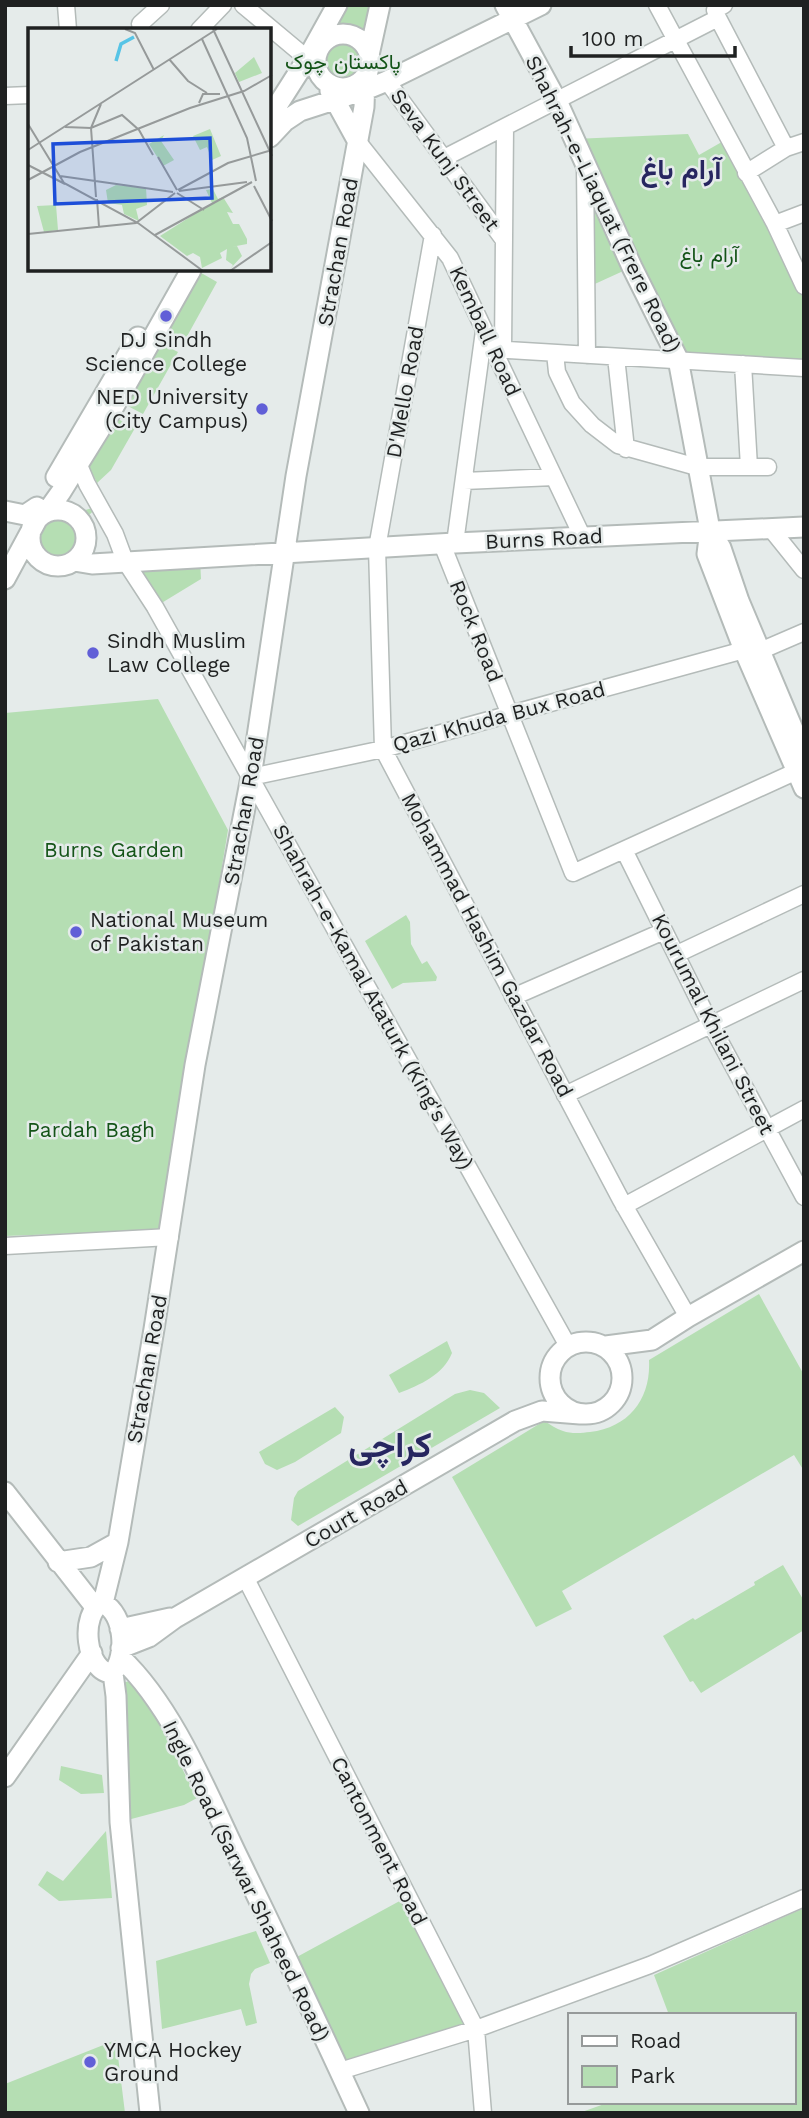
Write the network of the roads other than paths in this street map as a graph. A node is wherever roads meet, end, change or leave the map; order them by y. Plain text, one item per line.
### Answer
1 (66, 5) edge
2 (161, 5) edge
3 (223, 5) edge
4 (243, 5) edge
5 (337, 5) edge
6 (380, 5) edge
7 (541, 5) edge
8 (657, 5) edge
9 (721, 12) edge
10 (509, 13) edge
11 (140, 24) dead end
12 (262, 27) edge
13 (68, 28) edge
14 (201, 28) edge
15 (271, 33) edge
16 (674, 40) junction
17 (369, 55) junction
18 (312, 63) junction
19 (387, 81) junction
20 (365, 83) junction
21 (331, 92) junction
22 (28, 95) edge
23 (5, 96) edge
24 (557, 101) junction
25 (271, 116) edge
26 (505, 127) junction
27 (271, 135) edge
28 (358, 142) junction
29 (804, 142) edge
30 (786, 148) junction
31 (444, 158) junction
32 (585, 163) junction
33 (746, 173) junction
34 (804, 213) edge
35 (775, 224) junction
36 (433, 235) junction
37 (503, 239) junction
38 (175, 271) edge
39 (190, 271) edge
40 (804, 286) edge
41 (484, 331) junction
42 (498, 349) junction
43 (555, 353) junction
44 (587, 355) junction
45 (615, 357) junction
46 (678, 359) junction
47 (743, 364) junction
48 (804, 368) edge
49 (626, 449) junction
50 (79, 465) junction
51 (697, 467) junction
52 (749, 467) junction
53 (768, 467) dead end
54 (554, 477) junction
55 (464, 481) junction
56 (5, 511) edge
57 (37, 516) junction
58 (804, 527) edge
59 (771, 529) junction
60 (710, 530) junction
61 (583, 538) junction
62 (449, 543) junction
63 (377, 548) junction
64 (285, 553) junction
65 (74, 561) junction
66 (125, 561) junction
67 (51, 566) junction
68 (6, 570) edge
69 (804, 570) edge
70 (804, 632) edge
71 (752, 651) junction
72 (510, 715) junction
73 (383, 748) junction
74 (801, 772) edge
75 (251, 777) junction
76 (624, 849) junction
77 (804, 894) edge
78 (664, 930) junction
79 (677, 954) junction
80 (804, 980) edge
81 (513, 997) junction
82 (711, 1025) junction
83 (565, 1095) junction
84 (804, 1109) edge
85 (767, 1128) junction
86 (804, 1197) edge
87 (624, 1206) junction
88 (170, 1237) junction
89 (5, 1247) edge
90 (804, 1251) edge
91 (688, 1317) junction
92 (653, 1340) junction
93 (568, 1346) junction
94 (606, 1346) junction
95 (550, 1376) junction
96 (620, 1391) junction
97 (579, 1414) junction
98 (515, 1421) junction
99 (5, 1492) edge
100 (5, 1510) edge
101 (118, 1542) junction
102 (58, 1562) junction
103 (245, 1577) junction
104 (96, 1611) junction
105 (111, 1655) junction
106 (5, 1777) edge
107 (804, 1898) edge
108 (476, 2029) junction
109 (340, 2071) junction
110 (150, 2113) edge
111 (359, 2113) edge
112 (483, 2113) edge

1 - 13 street
2 - 11 street
3 - 14 street
4 - 12 street
5 - 18 main road
6 - 17 main road
7 - 10 main road
8 - 16 street
9 - 16 street
9 - 30 street
10 - 19 main road
10 - 24 main road, Shahrah-e-Liaquat (Frere Road)
15 - 18 street
16 - 24 street
16 - 33 street
17 - 18 main road
17 - 20 main road
18 - 21 main road
18 - 25 main road
19 - 20 main road
19 - 31 street, Seva Kunj Street
20 - 21 main road
20 - 28 main road, Strachan Road
21 - 27 main road
21 - 28 main road
22 - 23 street
24 - 26 street
24 - 32 main road, Shahrah-e-Liaquat (Frere Road)
26 - 31 street
26 - 37 street
28 - 36 street, Kemball Road
28 - 64 main road, Strachan Road
29 - 30 street
30 - 33 street
31 - 37 street, Seva Kunj Street
32 - 44 street
32 - 46 main road, Shahrah-e-Liaquat (Frere Road)
33 - 35 street
34 - 35 street
35 - 40 street
36 - 41 street, Kemball Road
36 - 63 street, D'Mello Road
37 - 42 street
38 - 57 main road
39 - 50 main road
41 - 42 street, Kemball Road
41 - 55 street
42 - 43 street
42 - 54 street, Kemball Road
43 - 44 street
43 - 49 street
44 - 45 street
45 - 46 street
45 - 49 street
46 - 47 street
46 - 51 main road, Shahrah-e-Liaquat (Frere Road)
47 - 48 street
47 - 52 street
49 - 51 street
50 - 57 main road
50 - 66 street, Shahrah-e-Kamal Ataturk (King's Way)
51 - 52 street
51 - 60 main road, Shahrah-e-Liaquat (Frere Road)
52 - 53 street
54 - 55 street
54 - 61 street, Kemball Road
55 - 62 street
56 - 57 main road
57 - 65 main road
57 - 67 main road
57 - 68 main road
58 - 59 main road, Burns Road
59 - 60 main road, Burns Road
59 - 69 street
60 - 61 main road, Burns Road
60 - 71 main road, Shahrah-e-Liaquat (Frere Road)
61 - 62 main road, Burns Road
62 - 63 main road, Burns Road
62 - 72 street, Rock Road
63 - 64 main road, Burns Road
63 - 73 street, Mohammad Hashim Gazdar Road
64 - 66 main road, Burns Road
64 - 75 main road, Strachan Road
65 - 66 main road, Burns Road
65 - 67 main road
66 - 75 street, Shahrah-e-Kamal Ataturk (King's Way)
67 - 68 main road
70 - 71 street, Qazi Khuda Bux Road
71 - 72 street, Qazi Khuda Bux Road
71 - 74 main road, Shahrah-e-Liaquat (Frere Road)
72 - 73 street, Qazi Khuda Bux Road
72 - 76 street, Rock Road
73 - 75 street, Qazi Khuda Bux Road
73 - 81 street, Mohammad Hashim Gazdar Road
74 - 76 street
75 - 88 main road, Strachan Road
75 - 93 street, Shahrah-e-Kamal Ataturk (King's Way)
76 - 78 street, Kourumal Khilani Street
77 - 79 street
78 - 79 street, Kourumal Khilani Street
78 - 81 street
79 - 82 street, Kourumal Khilani Street
80 - 82 street
81 - 83 street, Mohammad Hashim Gazdar Road
82 - 83 street
82 - 85 street, Kourumal Khilani Street
83 - 87 street, Mohammad Hashim Gazdar Road
84 - 85 street
85 - 86 street, Kourumal Khilani Street
85 - 87 street
87 - 91 street, Mohammad Hashim Gazdar Road
88 - 89 street
88 - 101 main road, Strachan Road
90 - 91 main road
91 - 92 main road
92 - 94 main road
92 - 96 main road
93 - 94 main road
93 - 95 main road
94 - 96 main road
95 - 97 main road
95 - 98 main road
96 - 97 main road
97 - 98 main road, Court Road
98 - 103 main road, Court Road
99 - 102 main road
100 - 104 main road
101 - 102 main road
101 - 104 main road, Strachan Road
102 - 104 main road
103 - 105 main road, Court Road
103 - 108 street, Cantonment Road
104 - 105 main road
104 - 105 main road, Ingle Road (Sarwar Shaheed Road)
105 - 106 main road
105 - 109 main road, Ingle Road (Sarwar Shaheed Road)
105 - 110 main road
107 - 108 street
108 - 109 street
108 - 112 street, Cantonment Road
109 - 111 main road, Ingle Road (Sarwar Shaheed Road)

